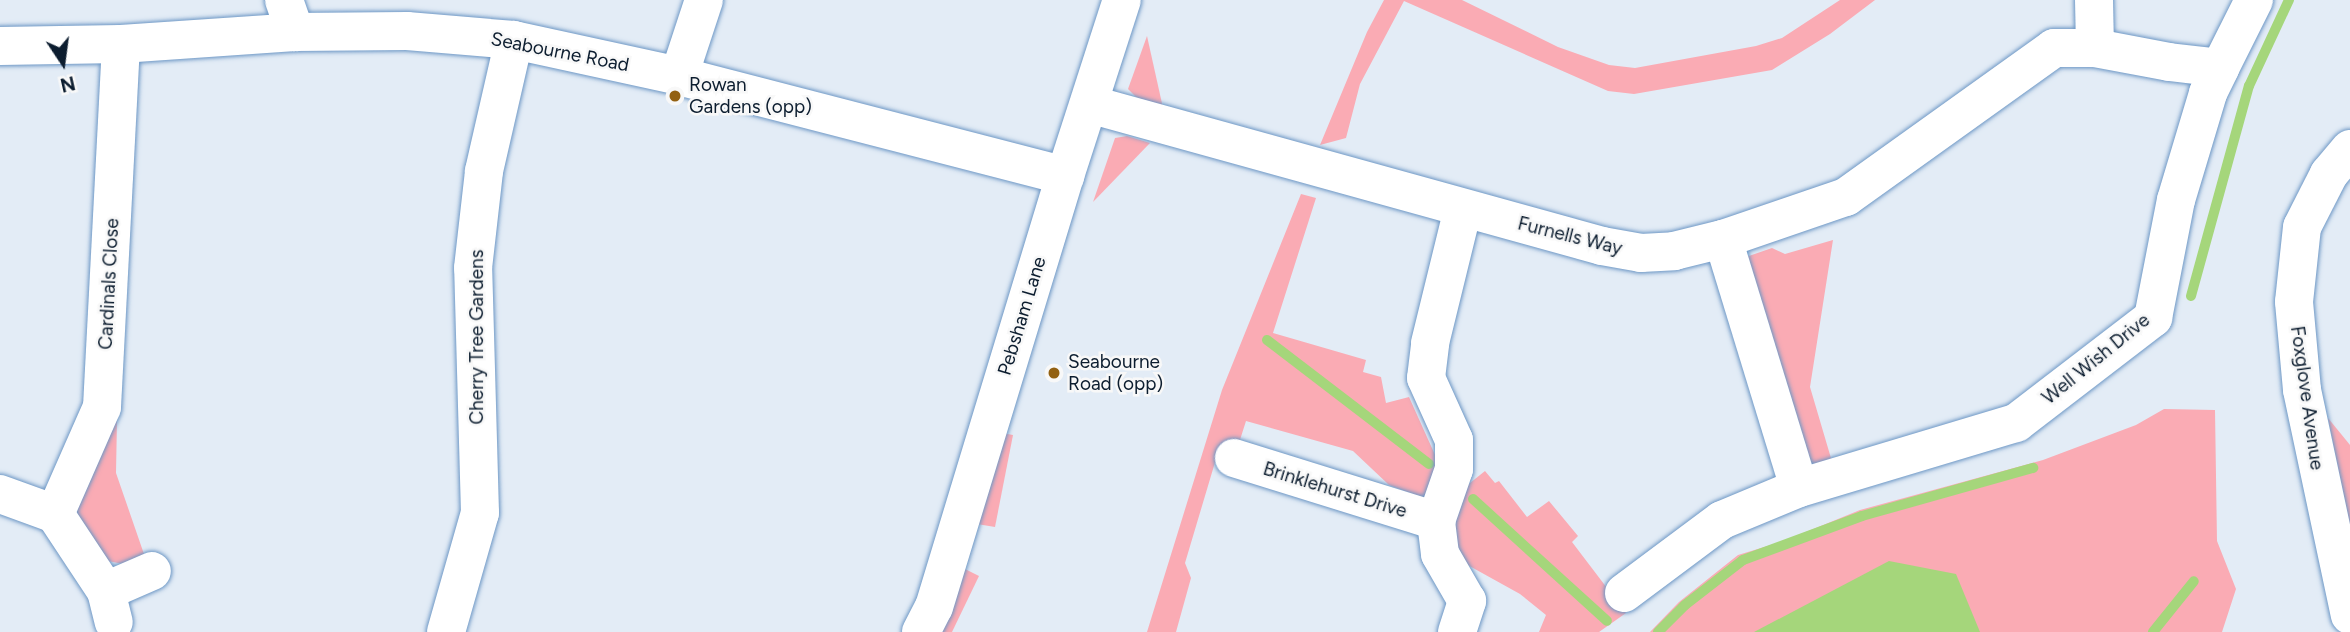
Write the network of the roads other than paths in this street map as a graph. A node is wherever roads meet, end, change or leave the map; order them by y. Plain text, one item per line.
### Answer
1 (704, 0) edge
2 (1122, 0) edge
3 (2094, 0) edge
4 (2254, 0) edge
5 (290, 16) edge
6 (514, 40) junction
7 (121, 44) junction
8 (0, 46) edge
9 (2095, 48) junction
10 (2220, 68) junction
11 (679, 76) junction
12 (1089, 104) junction
13 (2350, 149) edge
14 (1065, 176) junction
15 (1463, 209) junction
16 (1723, 239) junction
17 (1234, 458) dead end
18 (1800, 488) junction
19 (0, 494) edge
20 (55, 514) junction
21 (1436, 521) junction
22 (152, 571) dead end
23 (1624, 593) dead end
24 (2350, 615) edge
25 (446, 632) edge
26 (921, 632) edge
27 (1457, 632) edge

1 - 11 street
2 - 12 street, Pebsham Lane
3 - 9 street
4 - 10 street
5 - 6 street, Seabourne Road
5 - 7 street, Seabourne Road
6 - 11 street, Seabourne Road
6 - 25 street, Cherry Tree Gardens
7 - 8 street, Seabourne Road
7 - 20 street, Cardinals Close
9 - 10 street, Furnells Way
9 - 16 street, Furnells Way
10 - 18 street, Well Wish Drive
11 - 14 street, Seabourne Road
12 - 14 street, Pebsham Lane
12 - 15 street, Furnells Way
13 - 24 street, Foxglove Avenue
14 - 26 street, Pebsham Lane
15 - 16 street, Furnells Way
15 - 21 street
16 - 18 street
17 - 21 street, Brinklehurst Drive
18 - 23 street, Well Wish Drive
19 - 20 street
20 - 22 street
21 - 27 street

